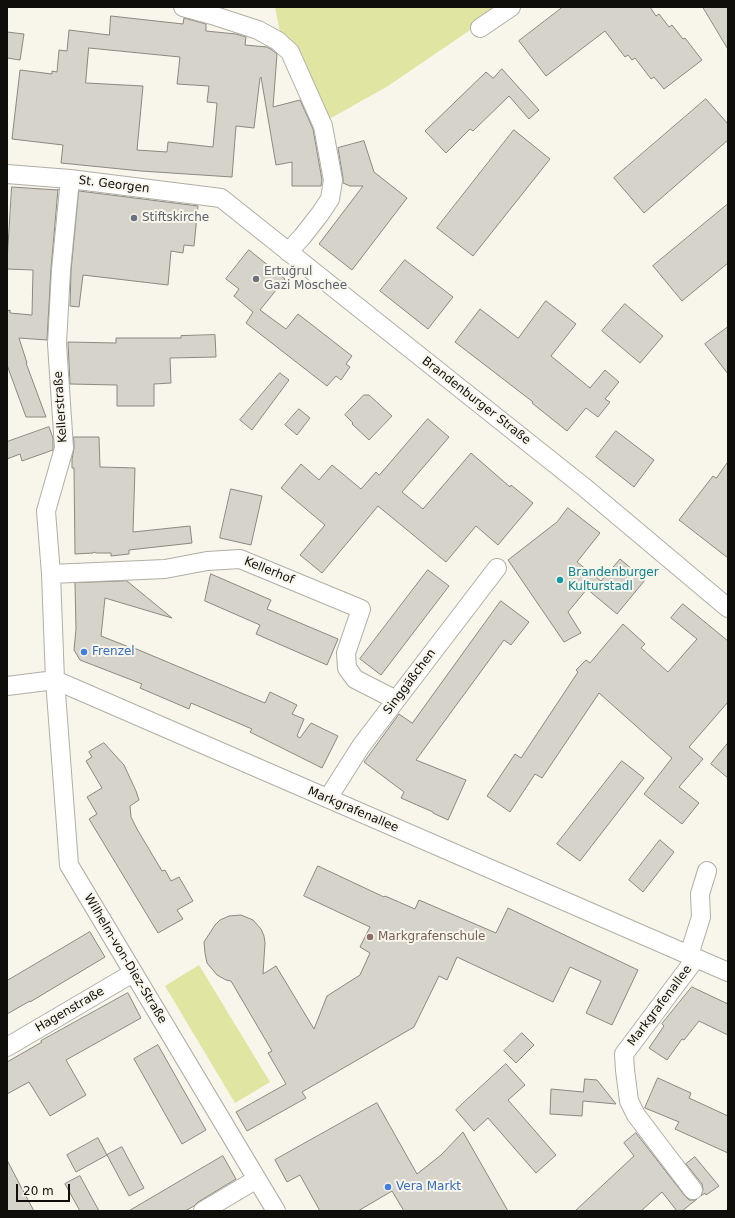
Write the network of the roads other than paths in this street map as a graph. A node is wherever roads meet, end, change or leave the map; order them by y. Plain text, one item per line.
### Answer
1 (183, 7) edge
2 (511, 7) edge
3 (480, 28) dead end
4 (7, 174) edge
5 (70, 180) junction
6 (221, 198) joint
7 (288, 252) junction
8 (497, 568) dead end
9 (51, 574) junction
10 (728, 608) edge
11 (55, 680) junction
12 (7, 686) edge
13 (396, 700) junction
14 (328, 798) junction
15 (707, 870) dead end
16 (692, 957) junction
17 (728, 972) edge
18 (133, 973) junction
19 (7, 1047) edge
20 (257, 1179) junction
21 (693, 1190) dead end
22 (203, 1211) edge
23 (276, 1211) edge

1 - 7 street
2 - 3 street
4 - 5 street, St. Georgen
5 - 6 street, St. Georgen
5 - 9 street, Kellerstraße
6 - 7 street, Brandenburger Straße
7 - 10 street, Brandenburger Straße
8 - 13 street, Singgäßchen
9 - 11 street, Kellerstraße
9 - 13 street, Kellerhof
11 - 12 street
11 - 14 street, Markgrafenallee
11 - 18 street, Wilhelm-von-Diez-Straße
13 - 14 street, Singgäßchen
14 - 16 street, Markgrafenallee
15 - 16 street
16 - 17 street, Markgrafenallee
16 - 21 street, Markgrafenallee
18 - 19 street, Hagenstraße
18 - 20 street, Wilhelm-von-Diez-Straße
20 - 22 street
20 - 23 street, Wilhelm-von-Diez-Straße

